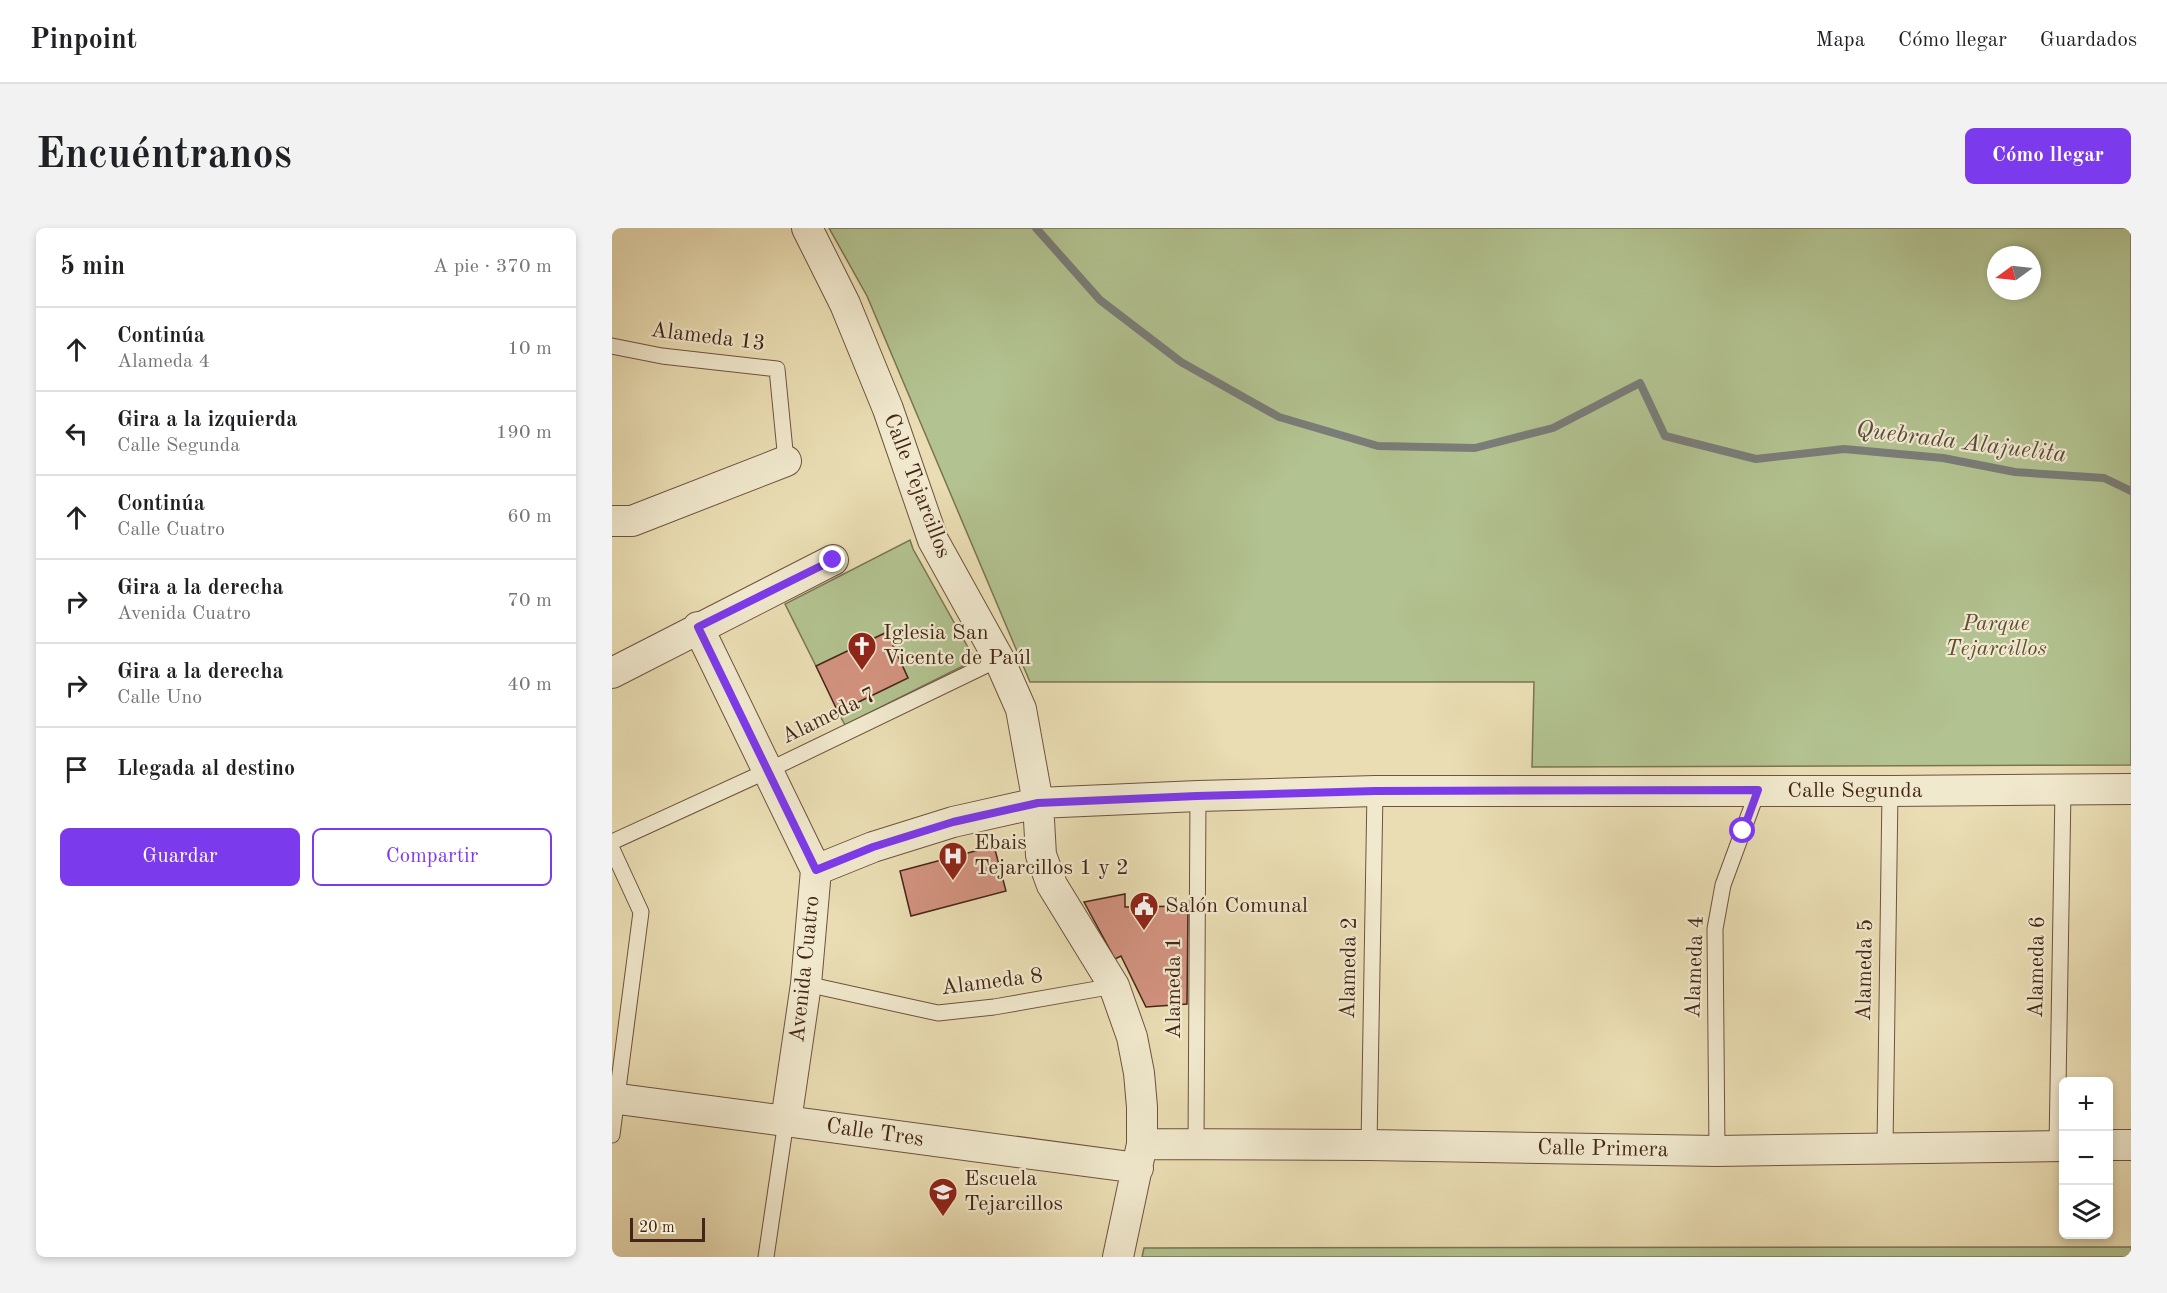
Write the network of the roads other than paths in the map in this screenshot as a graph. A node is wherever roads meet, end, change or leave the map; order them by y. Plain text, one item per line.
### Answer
1 (807, 228) edge
2 (612, 346) edge
3 (786, 461) joint
4 (612, 521) edge
5 (833, 560) dead end
6 (698, 627) junction
7 (999, 659) junction
8 (612, 673) edge
9 (767, 771) junction
10 (2131, 789) edge
11 (1758, 790) junction
12 (2063, 790) junction
13 (1375, 791) junction
14 (1890, 791) junction
15 (1197, 796) junction
16 (1038, 803) junction
17 (612, 842) edge
18 (612, 849) edge
19 (816, 870) junction
20 (806, 984) junction
21 (1114, 987) junction
22 (614, 1099) edge
23 (786, 1121) junction
24 (2060, 1131) edge
25 (612, 1135) edge
26 (1196, 1144) junction
27 (1369, 1145) junction
28 (2113, 1145) edge
29 (2131, 1145) edge
30 (2059, 1146) edge
31 (1885, 1149) junction
32 (1717, 1151) junction
33 (1140, 1156) junction
34 (766, 1257) edge
35 (1118, 1257) edge

1 - 7 street, Calle Tejarcillos
2 - 3 lane, Alameda 13
3 - 4 street
5 - 6 street
6 - 8 street
6 - 9 street, Avenida Cuatro
7 - 9 lane, Alameda 7
7 - 16 street, Calle Tejarcillos
9 - 17 lane, Alameda 7
9 - 19 street, Avenida Cuatro
10 - 12 street, Calle Segunda
11 - 13 street, Calle Segunda
11 - 14 street, Calle Segunda
11 - 32 lane, Alameda 4
12 - 14 street, Calle Segunda
12 - 24 lane, Alameda 6
13 - 15 street, Calle Segunda
13 - 27 lane, Alameda 2
14 - 31 lane, Alameda 5
15 - 16 street, Calle Segunda
15 - 26 lane, Alameda 1
16 - 19 street, Calle Segunda
16 - 21 street, Calle Tejarcillos
18 - 22 lane
19 - 20 street, Avenida Cuatro
20 - 21 lane, Alameda 8
20 - 23 street, Avenida Cuatro
21 - 33 street, Calle Tejarcillos
22 - 23 street, Calle Tres
22 - 25 lane
23 - 33 street, Calle Tres
23 - 34 lane
26 - 27 street, Calle Primera
26 - 33 street, Calle Primera
27 - 32 street, Calle Primera
28 - 29 street
30 - 31 street, Calle Primera
31 - 32 street, Calle Primera
33 - 35 street, Calle Tejarcillos

